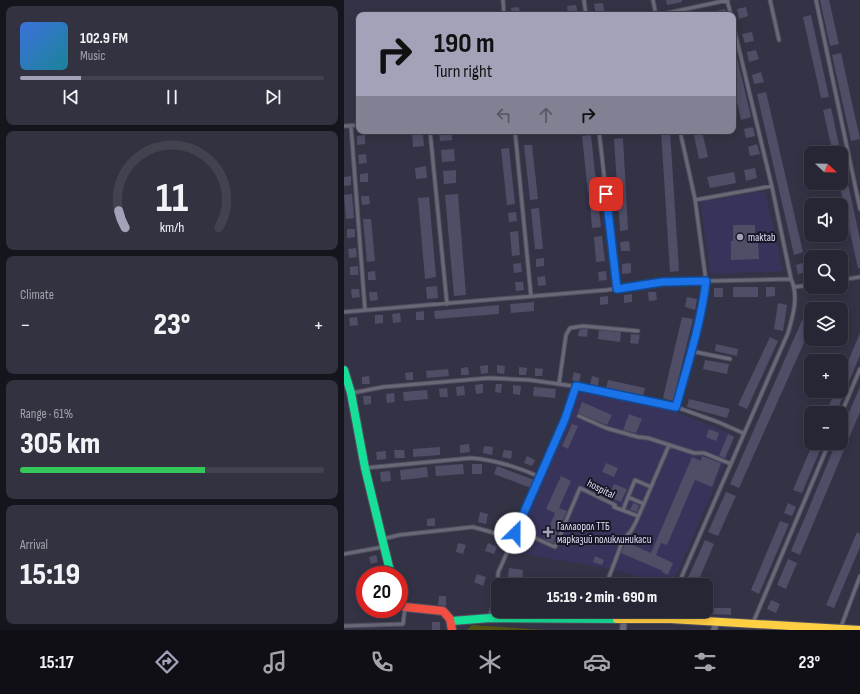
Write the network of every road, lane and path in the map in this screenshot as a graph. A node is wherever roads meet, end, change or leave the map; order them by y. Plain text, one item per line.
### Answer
1 (503, 0) edge
2 (584, 0) edge
3 (653, 0) edge
4 (727, 0) edge
5 (770, 0) edge
6 (816, 0) edge
7 (504, 12) edge
8 (586, 12) edge
9 (656, 12) edge
10 (671, 12) edge
11 (730, 12) edge
12 (736, 36) edge
13 (779, 40) dead end
14 (356, 125) edge
15 (344, 126) edge
16 (351, 126) junction
17 (430, 134) edge
18 (515, 134) edge
19 (599, 134) edge
20 (681, 134) edge
21 (772, 186) junction
22 (695, 200) junction
23 (860, 209) edge
24 (860, 277) edge
25 (791, 279) junction
26 (848, 279) edge
27 (706, 281) junction
28 (804, 286) edge
29 (794, 287) junction
30 (617, 289) junction
31 (531, 296) junction
32 (447, 304) junction
33 (365, 310) junction
34 (344, 312) edge
35 (638, 331) dead end
36 (692, 351) junction
37 (730, 359) dead end
38 (860, 369) edge
39 (344, 370) edge
40 (559, 384) junction
41 (576, 386) junction
42 (351, 393) junction
43 (844, 406) edge
44 (676, 407) junction
45 (579, 416) dead end
46 (743, 433) junction
47 (669, 445) junction
48 (826, 450) edge
49 (731, 464) junction
50 (366, 468) junction
51 (540, 477) junction
52 (651, 488) junction
53 (628, 497) junction
54 (644, 504) junction
55 (623, 510) junction
56 (638, 516) junction
57 (517, 530) junction
58 (512, 541) junction
59 (384, 543) junction
60 (344, 554) edge
61 (389, 566) edge
62 (860, 576) edge
63 (609, 578) edge
64 (681, 578) edge
65 (408, 605) edge
66 (403, 618) edge
67 (490, 618) joint
68 (624, 618) edge
69 (694, 618) edge
70 (452, 621) junction
71 (717, 621) junction
72 (753, 623) junction
73 (344, 626) edge
74 (840, 629) junction
75 (452, 630) edge
76 (623, 630) edge
77 (714, 630) edge
78 (860, 630) edge

1 - 7 lane
2 - 8 lane
3 - 9 lane
4 - 10 lane
4 - 11 lane
5 - 13 lane
6 - 23 lane
12 - 21 lane
14 - 16 lane
15 - 16 lane
16 - 33 lane
17 - 32 lane
18 - 31 lane
19 - 30 lane
20 - 22 lane
21 - 22 lane
21 - 25 lane
22 - 27 lane
24 - 26 lane
25 - 27 lane
25 - 29 lane
27 - 30 lane
27 - 36 lane
28 - 29 lane
29 - 46 lane
30 - 31 lane
31 - 32 lane
32 - 33 lane
33 - 34 lane
35 - 40 lane
36 - 37 lane
36 - 44 lane
38 - 43 lane
39 - 42 street
40 - 41 lane
40 - 42 lane
41 - 44 lane
41 - 51 lane
42 - 50 street
44 - 46 lane
45 - 47 lane
46 - 49 lane
47 - 49 lane
47 - 52 lane
48 - 72 lane
49 - 64 lane
50 - 51 lane
50 - 59 street
51 - 57 lane
52 - 53 lane, hospital
52 - 54 lane
53 - 54 lane, hospital
53 - 55 lane, hospital
54 - 56 lane
55 - 56 lane, hospital
55 - 57 lane, hospital
56 - 63 lane
57 - 58 lane
58 - 59 lane
58 - 67 lane
59 - 60 lane
59 - 61 street
62 - 74 lane
65 - 70 street
66 - 73 lane
67 - 70 street
68 - 76 street
69 - 71 street
70 - 75 street
71 - 72 street
71 - 77 street
72 - 74 street
74 - 78 street

